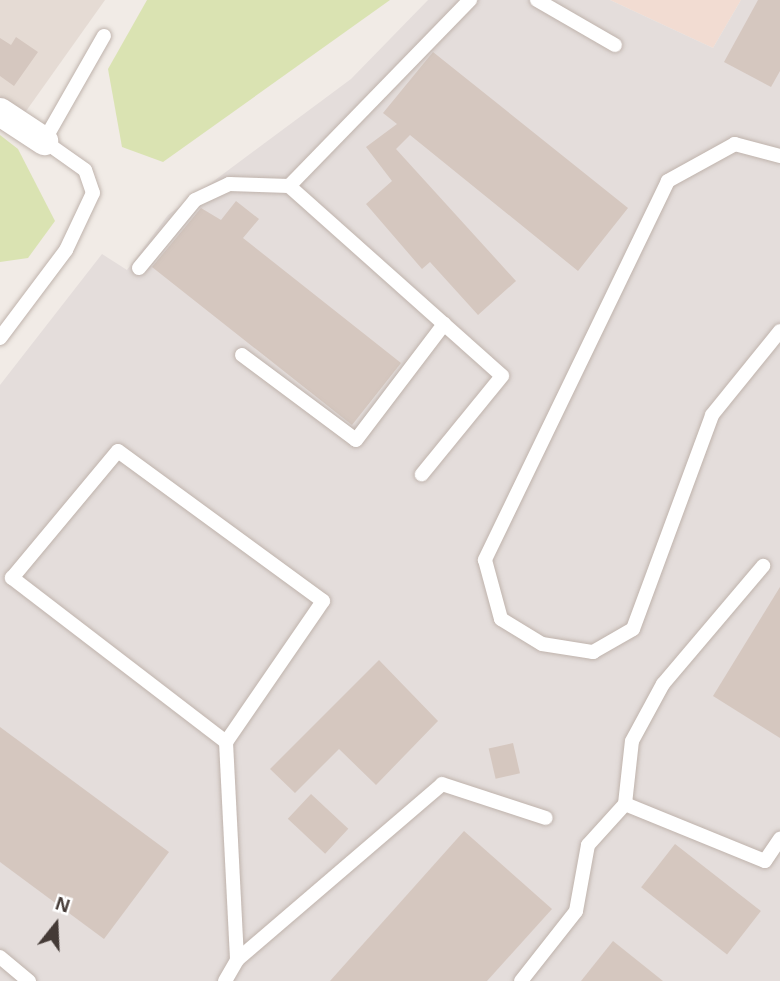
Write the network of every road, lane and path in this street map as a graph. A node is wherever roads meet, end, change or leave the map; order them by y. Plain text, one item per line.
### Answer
1 (470, 0) edge
2 (537, 0) edge
3 (104, 36) dead end
4 (615, 45) dead end
5 (0, 112) edge
6 (44, 141) junction
7 (780, 156) edge
8 (289, 186) junction
9 (139, 268) dead end
10 (444, 324) junction
11 (780, 331) edge
12 (0, 338) edge
13 (242, 355) dead end
14 (422, 474) dead end
15 (763, 566) dead end
16 (226, 742) junction
17 (625, 804) junction
18 (546, 818) dead end
19 (780, 838) edge
20 (0, 957) edge
21 (237, 960) junction
22 (29, 981) edge
23 (225, 981) edge
24 (521, 981) edge

1 - 8 lane
2 - 4 lane
3 - 6 lane
5 - 6 street
6 - 12 lane
7 - 11 lane
8 - 9 lane
8 - 10 lane
10 - 13 lane
10 - 14 lane
15 - 17 lane
16 - 16 lane
16 - 21 lane
17 - 19 lane
17 - 24 lane
18 - 21 lane
20 - 22 lane
21 - 23 lane

